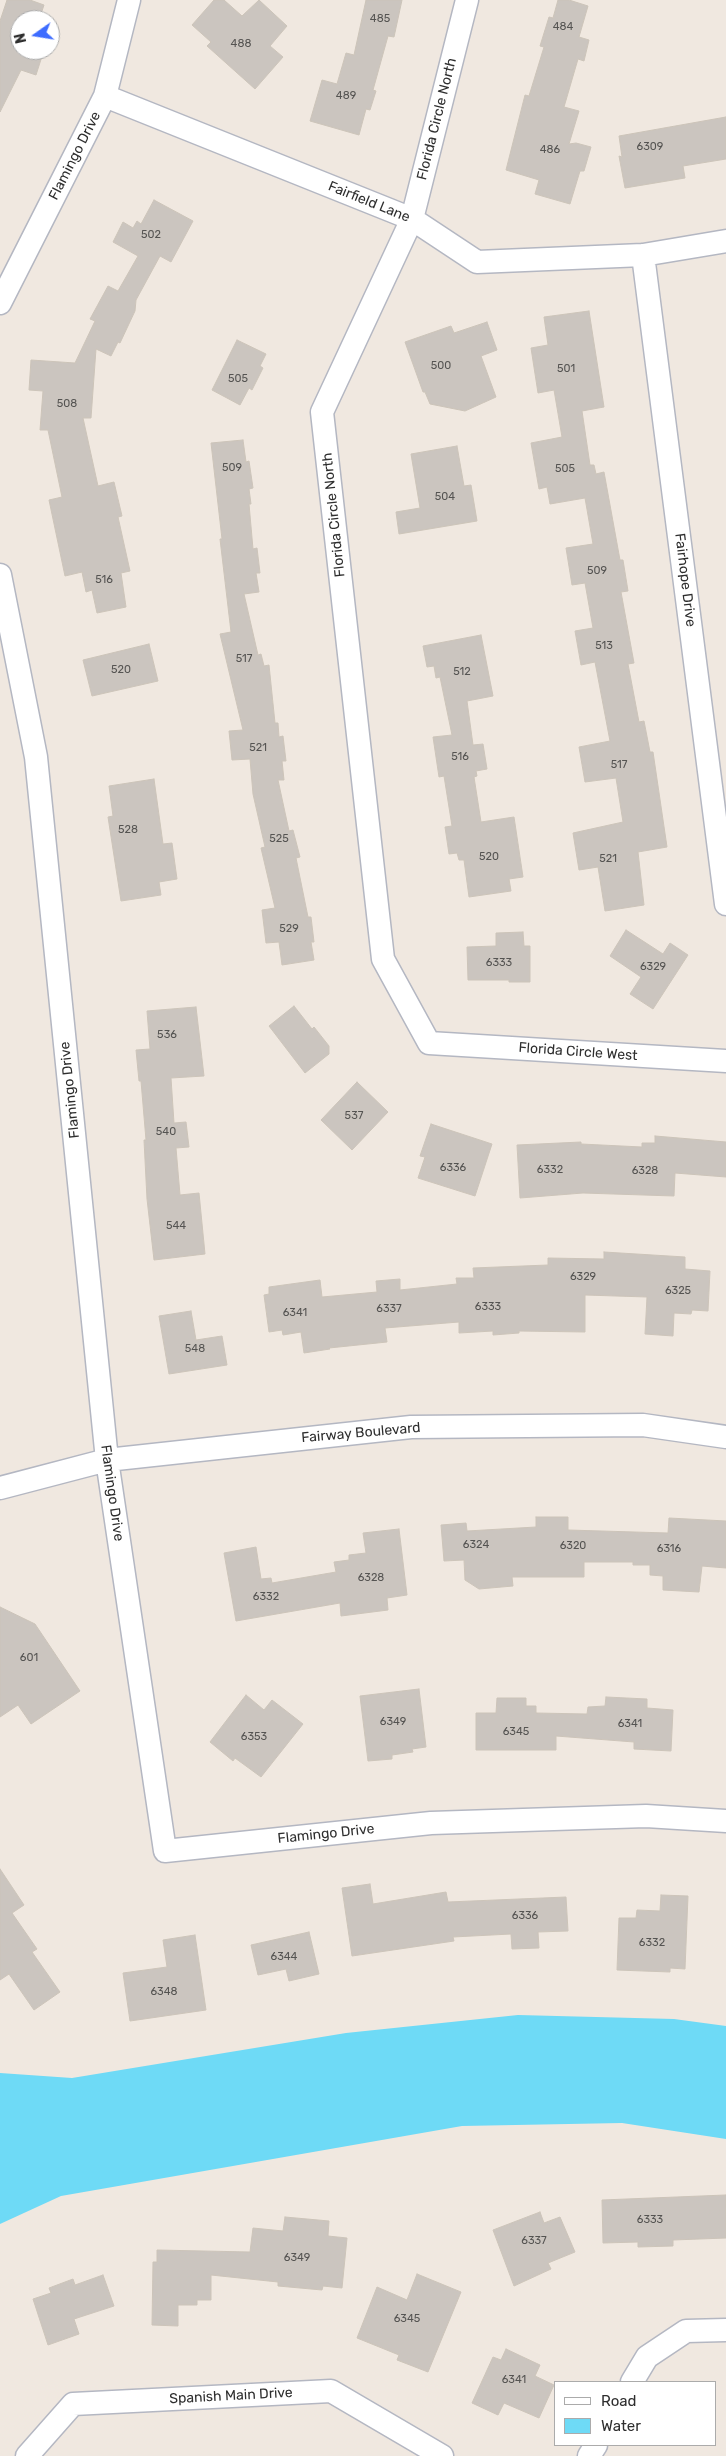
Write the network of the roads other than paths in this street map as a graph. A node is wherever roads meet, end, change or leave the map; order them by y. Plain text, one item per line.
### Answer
1 (128, 0) edge
2 (467, 0) edge
3 (105, 96) junction
4 (412, 219) junction
5 (726, 240) edge
6 (643, 255) junction
7 (0, 303) edge
8 (0, 575) edge
9 (726, 904) edge
10 (429, 1043) joint
11 (726, 1061) edge
12 (726, 1437) edge
13 (107, 1460) junction
14 (0, 1488) edge
15 (726, 1821) edge
16 (726, 2330) edge
17 (633, 2381) edge
18 (27, 2456) edge
19 (442, 2456) edge

1 - 3 street, Flamingo Drive
2 - 4 street, Florida Circle North
3 - 4 street, Fairfield Lane
3 - 7 street, Flamingo Drive
4 - 6 street, Fairfield Lane
4 - 10 street, Florida Circle North
5 - 6 street, Fairfield Lane
6 - 9 street, Fairhope Drive
8 - 13 street, Flamingo Drive
10 - 11 street, Florida Circle West
12 - 13 street, Fairway Boulevard
13 - 14 street, Fairway Boulevard
13 - 15 street, Flamingo Drive
16 - 17 street
18 - 19 street, Spanish Main Drive

